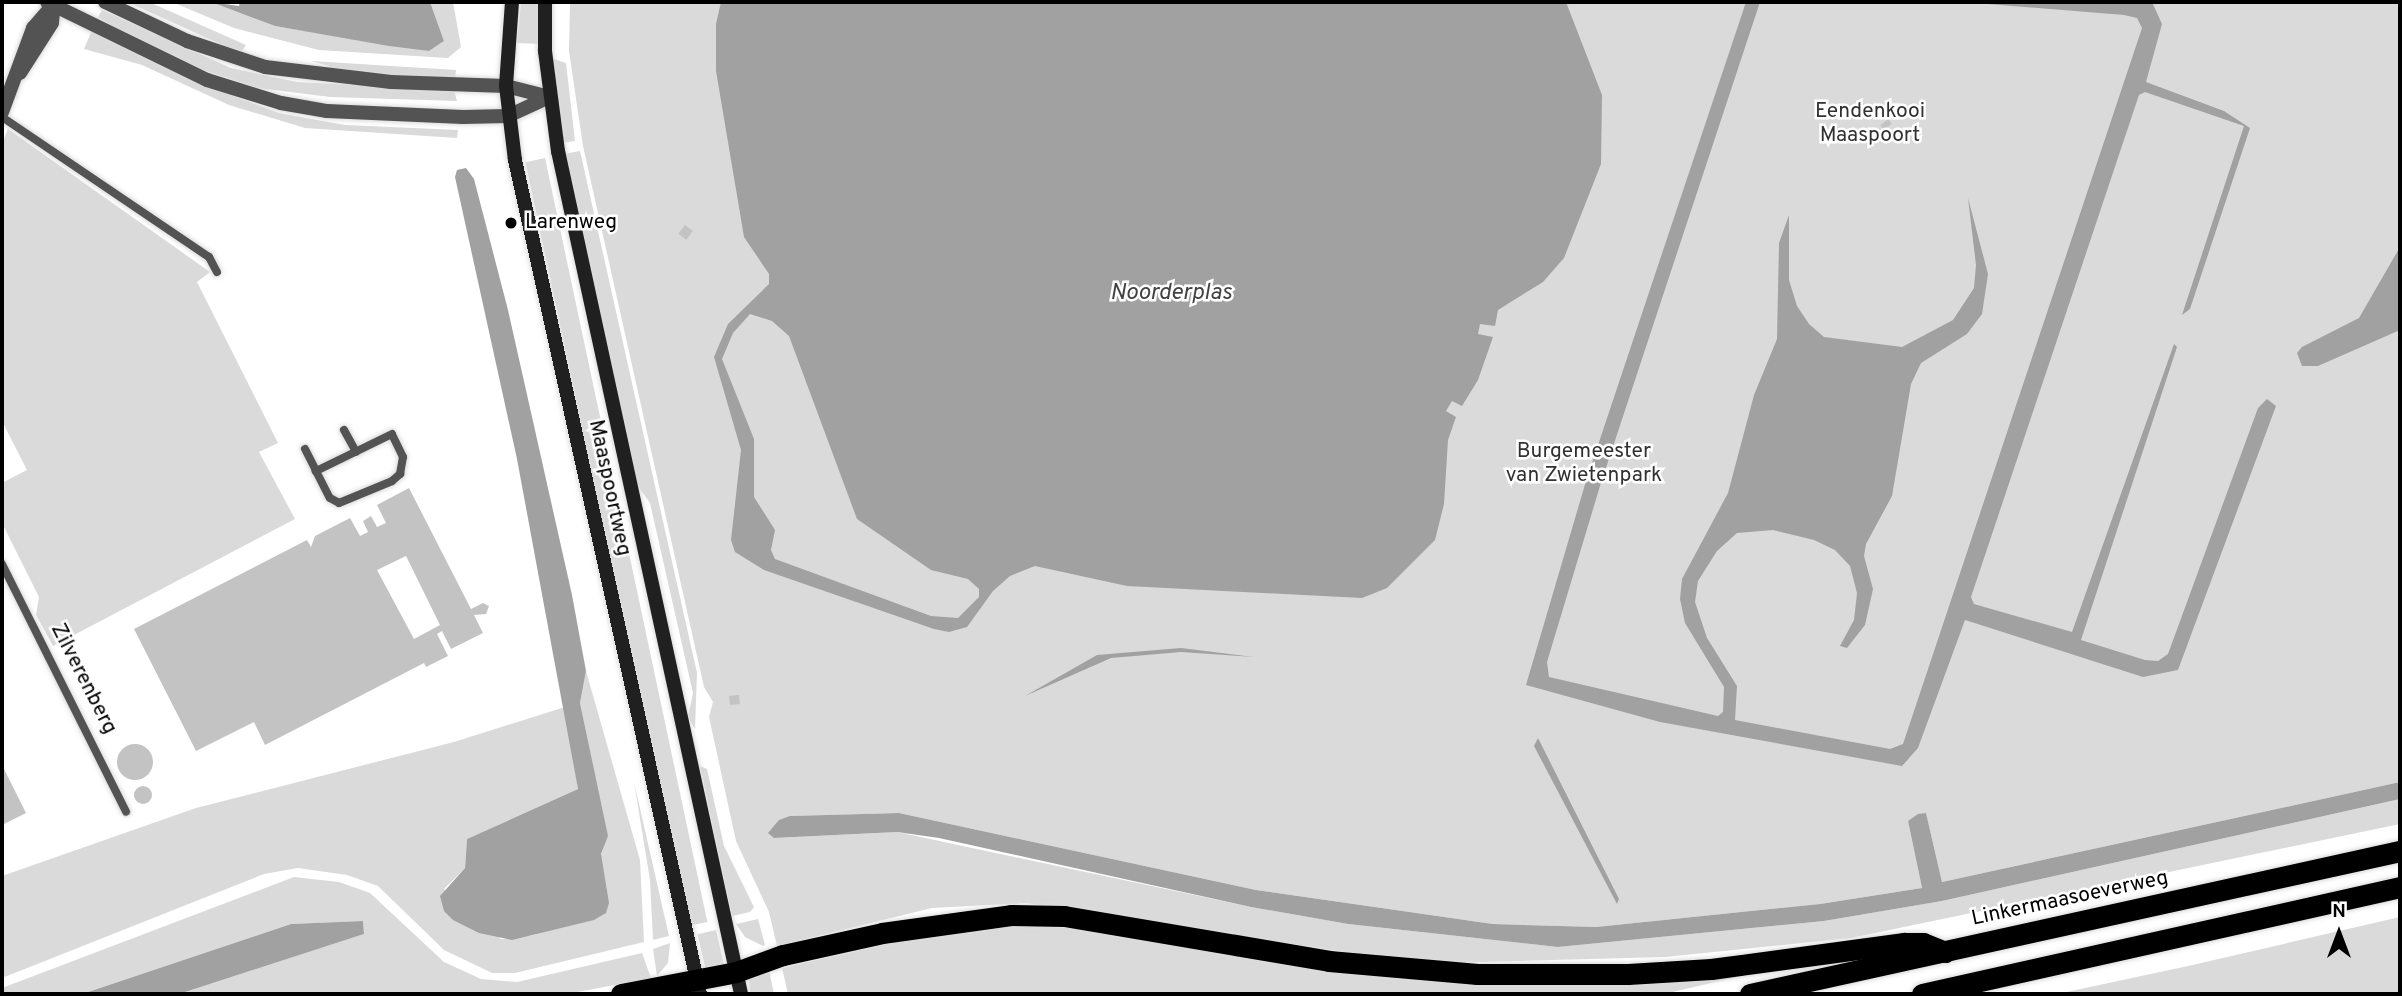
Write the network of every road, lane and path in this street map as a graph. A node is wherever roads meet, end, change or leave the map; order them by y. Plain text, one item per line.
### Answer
1 (105, 2) edge
2 (512, 2) edge
3 (545, 2) edge
4 (51, 3) edge
5 (506, 86) junction
6 (549, 97) junction
7 (2, 115) edge
8 (508, 116) junction
9 (217, 272) dead end
10 (344, 430) dead end
11 (305, 449) dead end
12 (356, 452) junction
13 (316, 471) junction
14 (2, 564) edge
15 (126, 812) dead end
16 (2400, 851) edge
17 (2400, 887) edge
18 (1945, 951) junction
19 (736, 972) junction
20 (699, 987) edge
21 (1929, 993) edge
22 (621, 994) edge
23 (741, 994) edge
24 (1750, 994) edge

1 - 5 street
2 - 5 main road, Maaspoortweg
3 - 6 main road, Maaspoortweg
4 - 7 street
4 - 8 street
5 - 6 street
5 - 8 main road, Maaspoortweg
6 - 8 street
6 - 19 main road, Maaspoortweg
7 - 9 lane
8 - 20 main road, Maaspoortweg
10 - 12 lane
11 - 13 lane
12 - 13 lane
12 - 13 lane
14 - 15 lane, Zilverenberg
16 - 18 highway, Linkermaasoeverweg
17 - 21 highway
18 - 19 highway
18 - 24 highway, Linkermaasoeverweg
19 - 20 highway
19 - 23 main road, Maaspoortweg
20 - 22 highway

